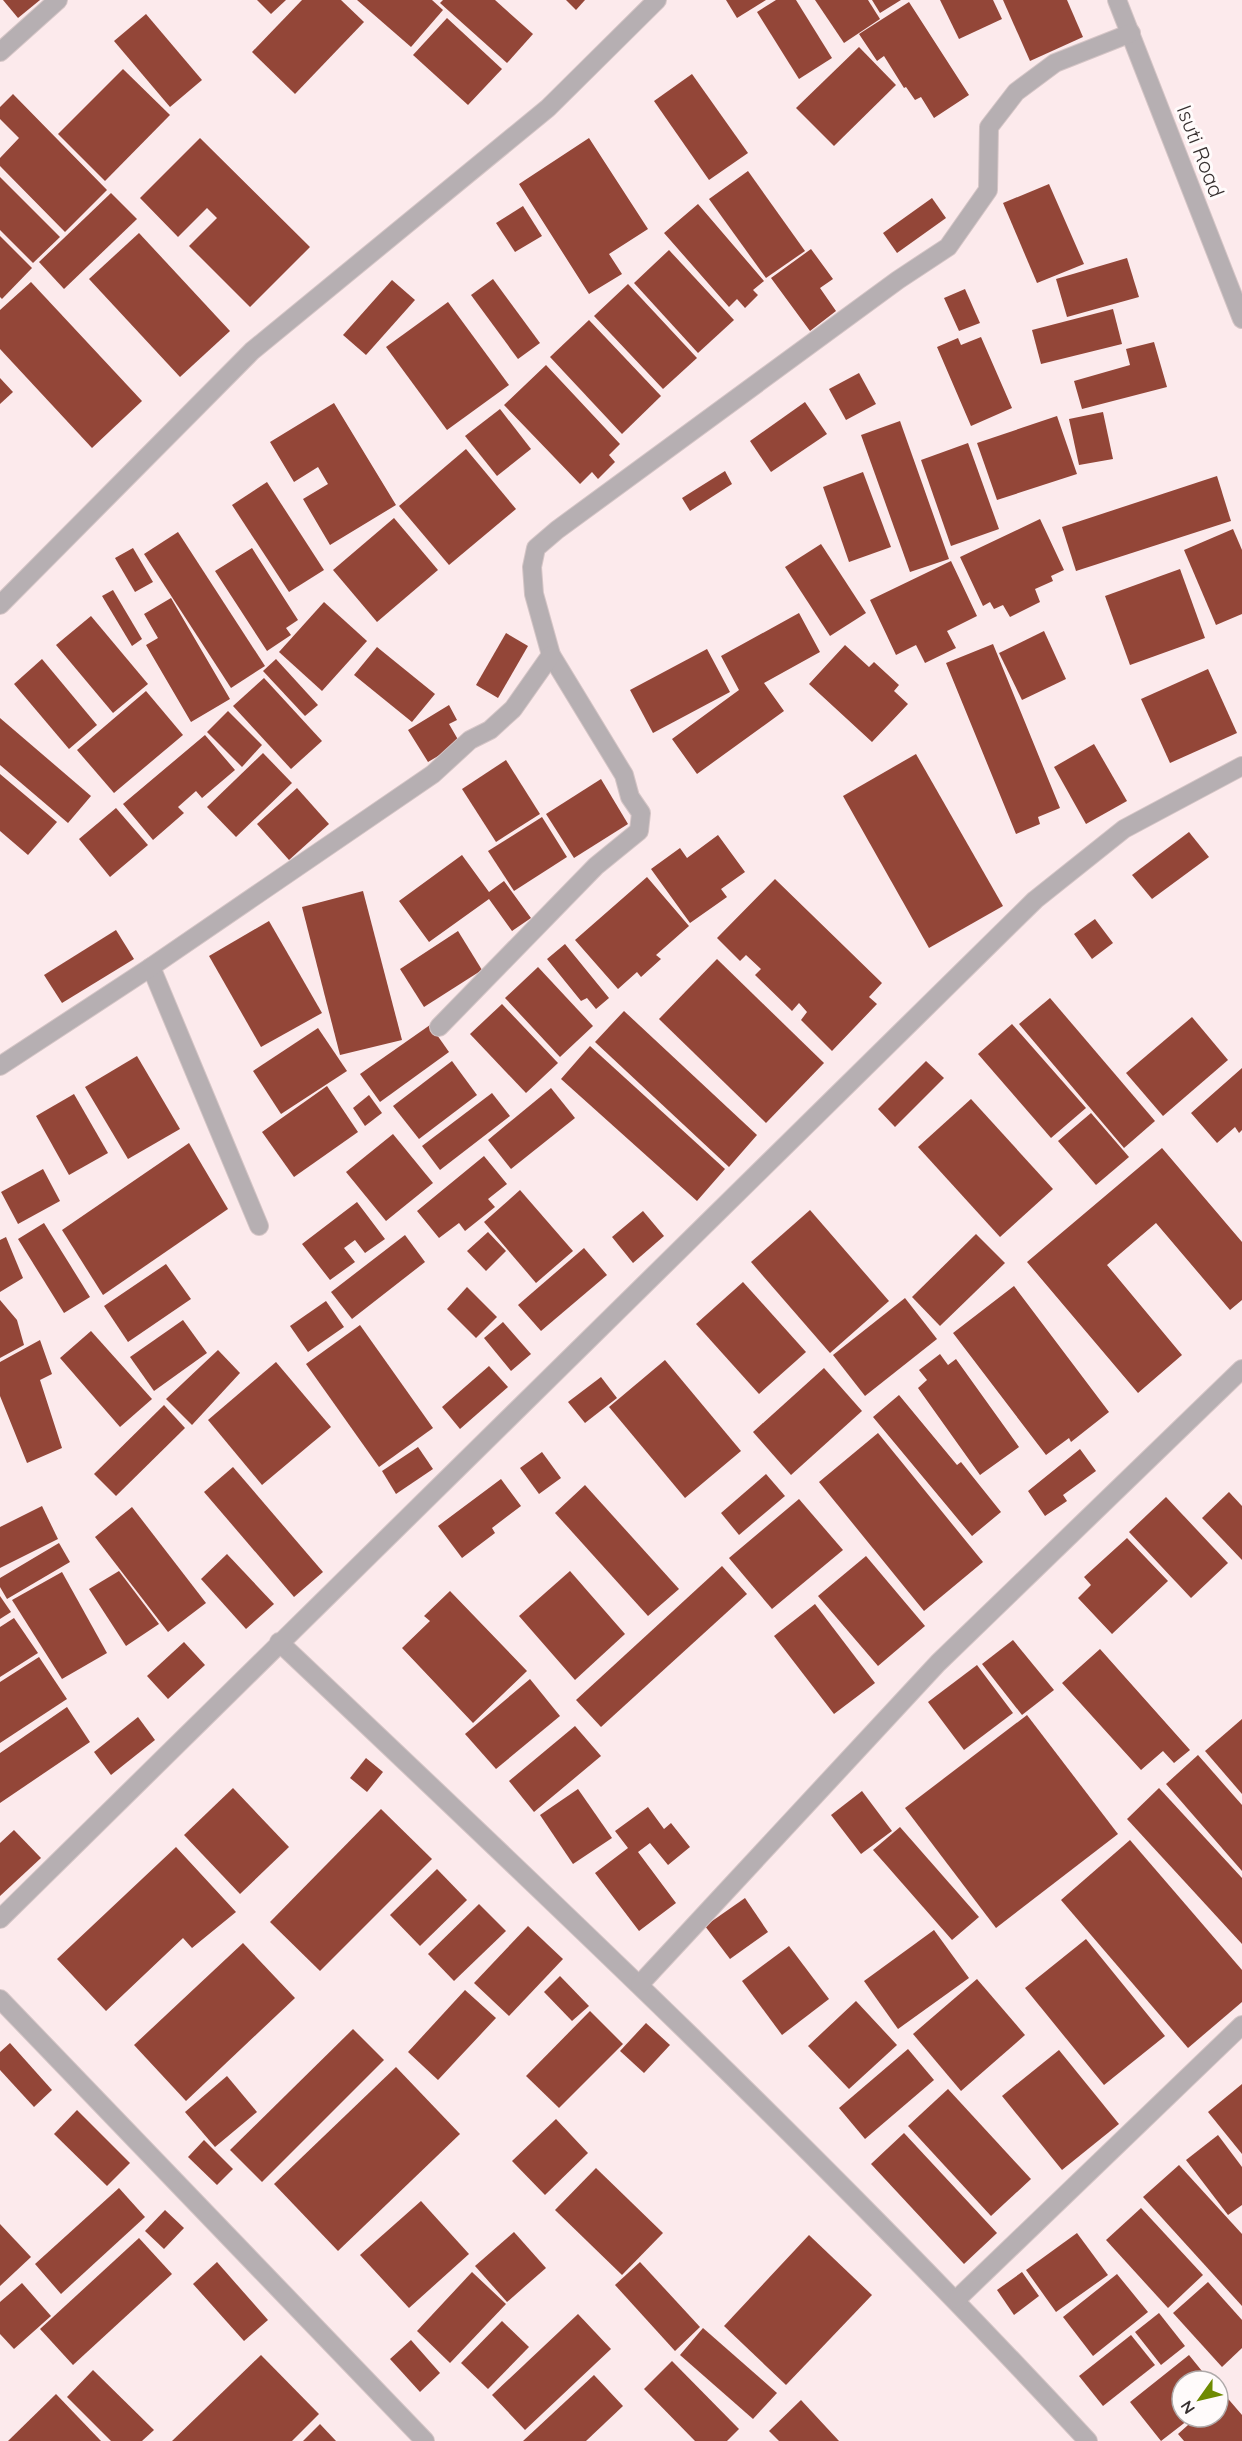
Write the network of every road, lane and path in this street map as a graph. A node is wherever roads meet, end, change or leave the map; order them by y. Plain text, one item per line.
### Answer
1 (58, 0) edge
2 (657, 0) edge
3 (1117, 0) edge
4 (1131, 33) junction
5 (0, 52) edge
6 (1242, 319) edge
7 (0, 605) edge
8 (551, 655) junction
9 (1242, 766) edge
10 (151, 967) junction
11 (439, 1026) dead end
12 (0, 1066) edge
13 (260, 1226) dead end
14 (1242, 1369) edge
15 (279, 1642) junction
16 (0, 1919) edge
17 (640, 1984) junction
18 (0, 1999) edge
19 (1242, 2025) edge
20 (957, 2299) junction
21 (425, 2441) edge
22 (1088, 2441) edge

1 - 5 street
2 - 7 street
3 - 4 street, Isuti Road
4 - 6 street, Isuti Road
4 - 8 street
8 - 10 street
8 - 11 street
9 - 15 street
10 - 12 street
10 - 13 street
14 - 17 street
15 - 16 street
15 - 17 street
17 - 20 street
18 - 21 street
19 - 20 street
20 - 22 street

